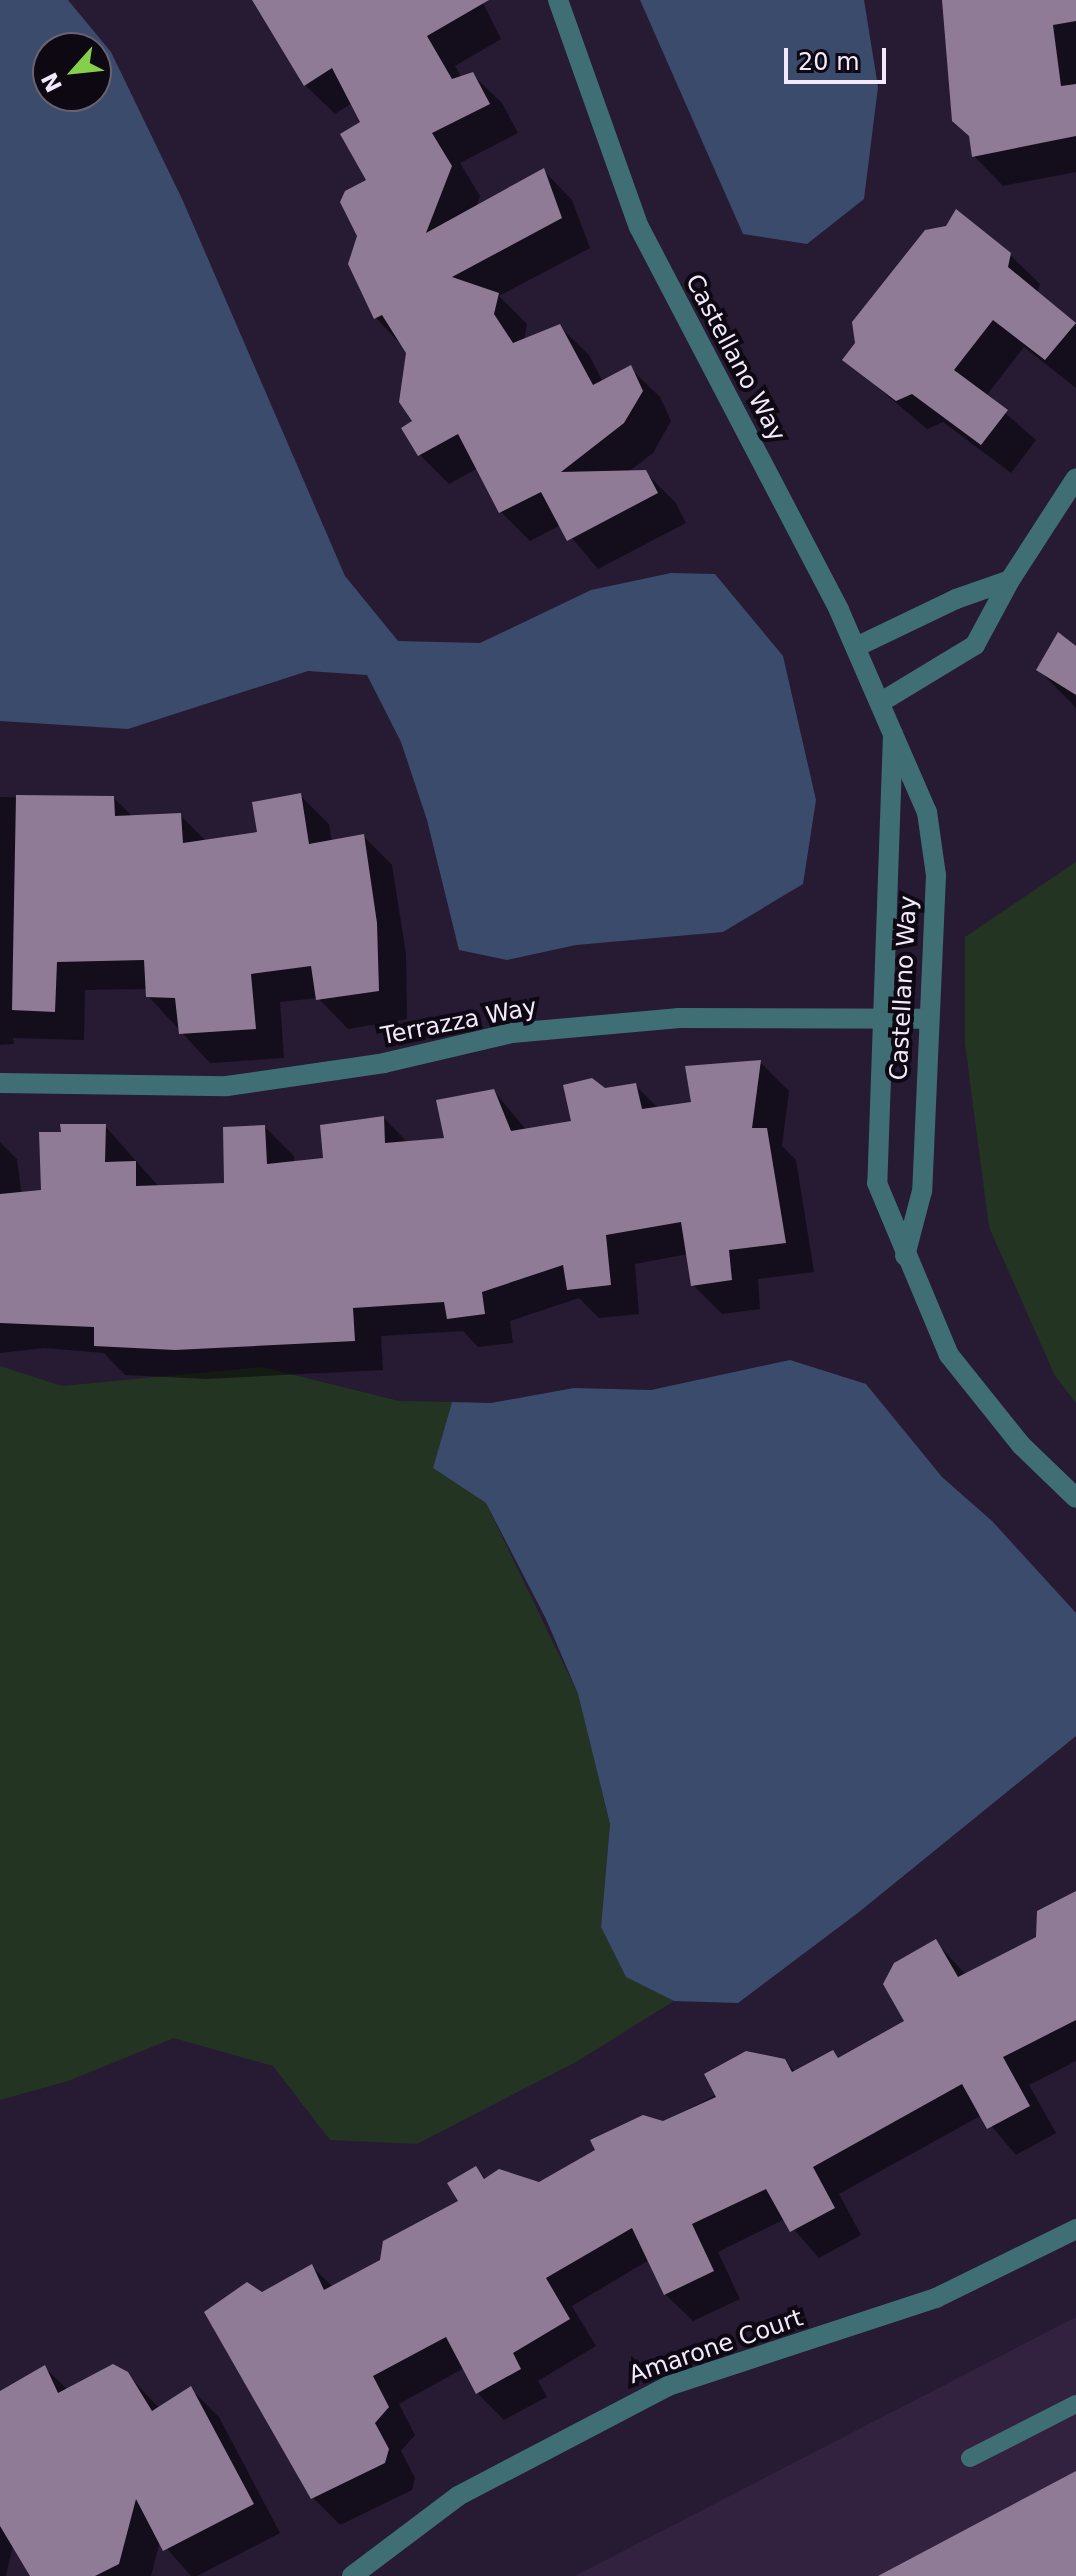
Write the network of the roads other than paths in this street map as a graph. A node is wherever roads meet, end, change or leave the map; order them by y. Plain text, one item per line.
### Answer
1 (558, 0) edge
2 (1076, 478) edge
3 (1010, 580) junction
4 (856, 647) junction
5 (881, 702) junction
6 (894, 728) junction
7 (882, 1015) junction
8 (928, 1019) junction
9 (0, 1083) edge
10 (905, 1256) junction
11 (1076, 1498) edge
12 (1076, 2229) edge
13 (1076, 2404) edge
14 (970, 2458) dead end
15 (352, 2576) edge

1 - 4 street, Castellano Way
2 - 3 street
3 - 4 street
3 - 5 street
4 - 5 street, Castellano Way
5 - 6 street, Castellano Way
6 - 7 street, Castellano Way
6 - 8 street, Castellano Way
7 - 8 street, Terrazza Way
7 - 9 street, Terrazza Way
7 - 10 street, Castellano Way
8 - 10 street, Castellano Way
10 - 11 street, Castellano Way
12 - 15 street, Amarone Court
13 - 14 lane

